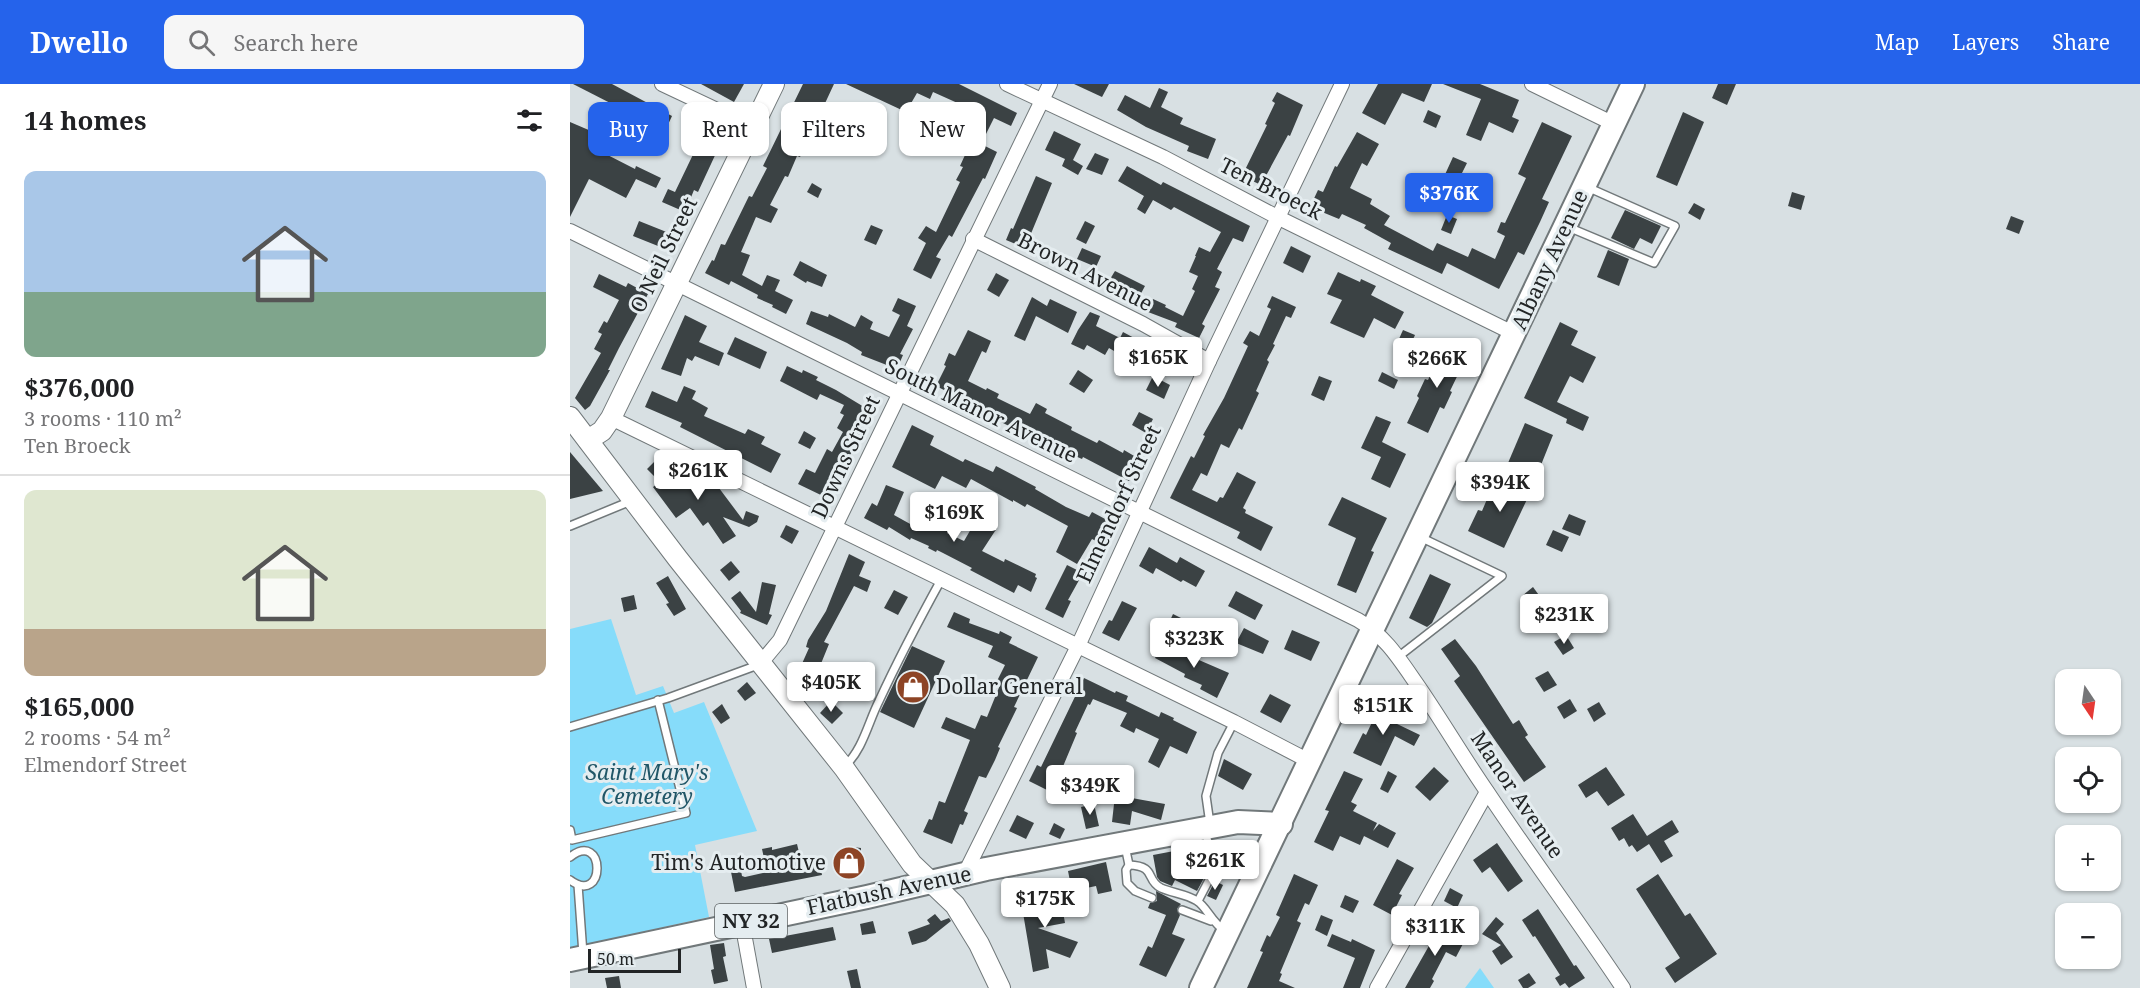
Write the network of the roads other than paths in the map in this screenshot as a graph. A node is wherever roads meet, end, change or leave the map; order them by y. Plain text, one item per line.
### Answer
1 (662, 84) edge
2 (774, 84) edge
3 (1007, 84) edge
4 (1050, 84) edge
5 (1342, 84) edge
6 (1532, 84) edge
7 (1633, 84) edge
8 (700, 102) edge
9 (765, 102) edge
10 (1042, 102) junction
11 (1614, 124) junction
12 (739, 156) edge
13 (1585, 187) junction
14 (1279, 218) junction
15 (1566, 226) junction
16 (570, 231) edge
17 (973, 239) junction
18 (677, 283) junction
19 (1515, 334) junction
20 (1209, 361) junction
21 (899, 394) junction
22 (570, 417) edge
23 (611, 418) junction
24 (588, 440) junction
25 (633, 500) junction
26 (1138, 511) junction
27 (570, 526) edge
28 (836, 528) junction
29 (1418, 536) junction
30 (941, 580) junction
31 (1374, 630) junction
32 (1078, 645) junction
33 (1398, 657) junction
34 (760, 664) junction
35 (658, 700) junction
36 (1234, 722) junction
37 (570, 727) edge
38 (1311, 762) junction
39 (844, 768) junction
40 (1487, 792) junction
41 (1281, 824) junction
42 (1207, 827) junction
43 (570, 830) edge
44 (572, 840) junction
45 (1124, 843) junction
46 (573, 855) edge
47 (1221, 857) junction
48 (1129, 865) junction
49 (964, 875) junction
50 (1256, 875) junction
51 (570, 880) edge
52 (932, 882) junction
53 (578, 885) junction
54 (1152, 898) dead end
55 (1198, 901) junction
56 (1182, 910) dead end
57 (742, 922) junction
58 (1220, 927) junction
59 (577, 958) edge
60 (754, 988) edge
61 (1000, 988) edge
62 (1201, 988) edge
63 (1377, 988) edge
64 (1623, 988) edge

1 - 8 street
2 - 9 street, O Neil Street
3 - 10 street, Ten Broeck
4 - 10 street, Downs Street
5 - 14 street, Elmendorf Street
6 - 11 street
7 - 11 main road, Albany Avenue
10 - 14 street, Ten Broeck
10 - 17 street, Downs Street
11 - 13 main road, Albany Avenue
12 - 18 street, O Neil Street
13 - 15 main road, Albany Avenue
13 - 15 lane
14 - 19 street, Ten Broeck
14 - 20 street, Elmendorf Street
15 - 19 main road, Albany Avenue
16 - 18 street, South Manor Avenue
17 - 20 street, Brown Avenue
17 - 21 street, Downs Street
18 - 21 street, South Manor Avenue
18 - 23 street, O Neil Street
19 - 29 main road, Albany Avenue
20 - 26 street, Elmendorf Street
21 - 26 street, South Manor Avenue
21 - 28 street, Downs Street
22 - 24 street
23 - 24 street, O Neil Street
23 - 28 street
24 - 25 street
25 - 27 lane
25 - 34 street
26 - 31 street, South Manor Avenue
26 - 32 street, Elmendorf Street
28 - 30 street
28 - 34 street, Downs Street
29 - 31 main road, Albany Avenue
29 - 33 lane
30 - 32 street
30 - 39 lane
31 - 33 street, Manor Avenue
31 - 38 main road, Albany Avenue
32 - 36 street
32 - 49 street, Elmendorf Street
33 - 40 street, Manor Avenue
34 - 35 lane
34 - 39 street
35 - 37 lane
35 - 44 lane
36 - 38 street
36 - 42 lane
38 - 41 main road, Albany Avenue
39 - 52 street
40 - 63 street
40 - 64 street, Manor Avenue
41 - 42 main road, Flatbush Avenue / NY 32
41 - 50 main road, Albany Avenue
42 - 45 main road, Flatbush Avenue / NY 32
42 - 47 lane
43 - 44 lane
44 - 46 lane
45 - 48 lane
45 - 49 main road, Flatbush Avenue / NY 32
46 - 53 lane
47 - 50 lane
47 - 55 lane
48 - 54 lane
48 - 55 lane
49 - 52 main road, Flatbush Avenue / NY 32
50 - 58 main road, Albany Avenue
51 - 53 lane
52 - 57 main road, Flatbush Avenue / NY 32
52 - 61 street
53 - 59 lane
55 - 58 lane
56 - 58 lane
57 - 59 main road, Flatbush Avenue / NY 32
57 - 60 street
58 - 62 main road, Albany Avenue

